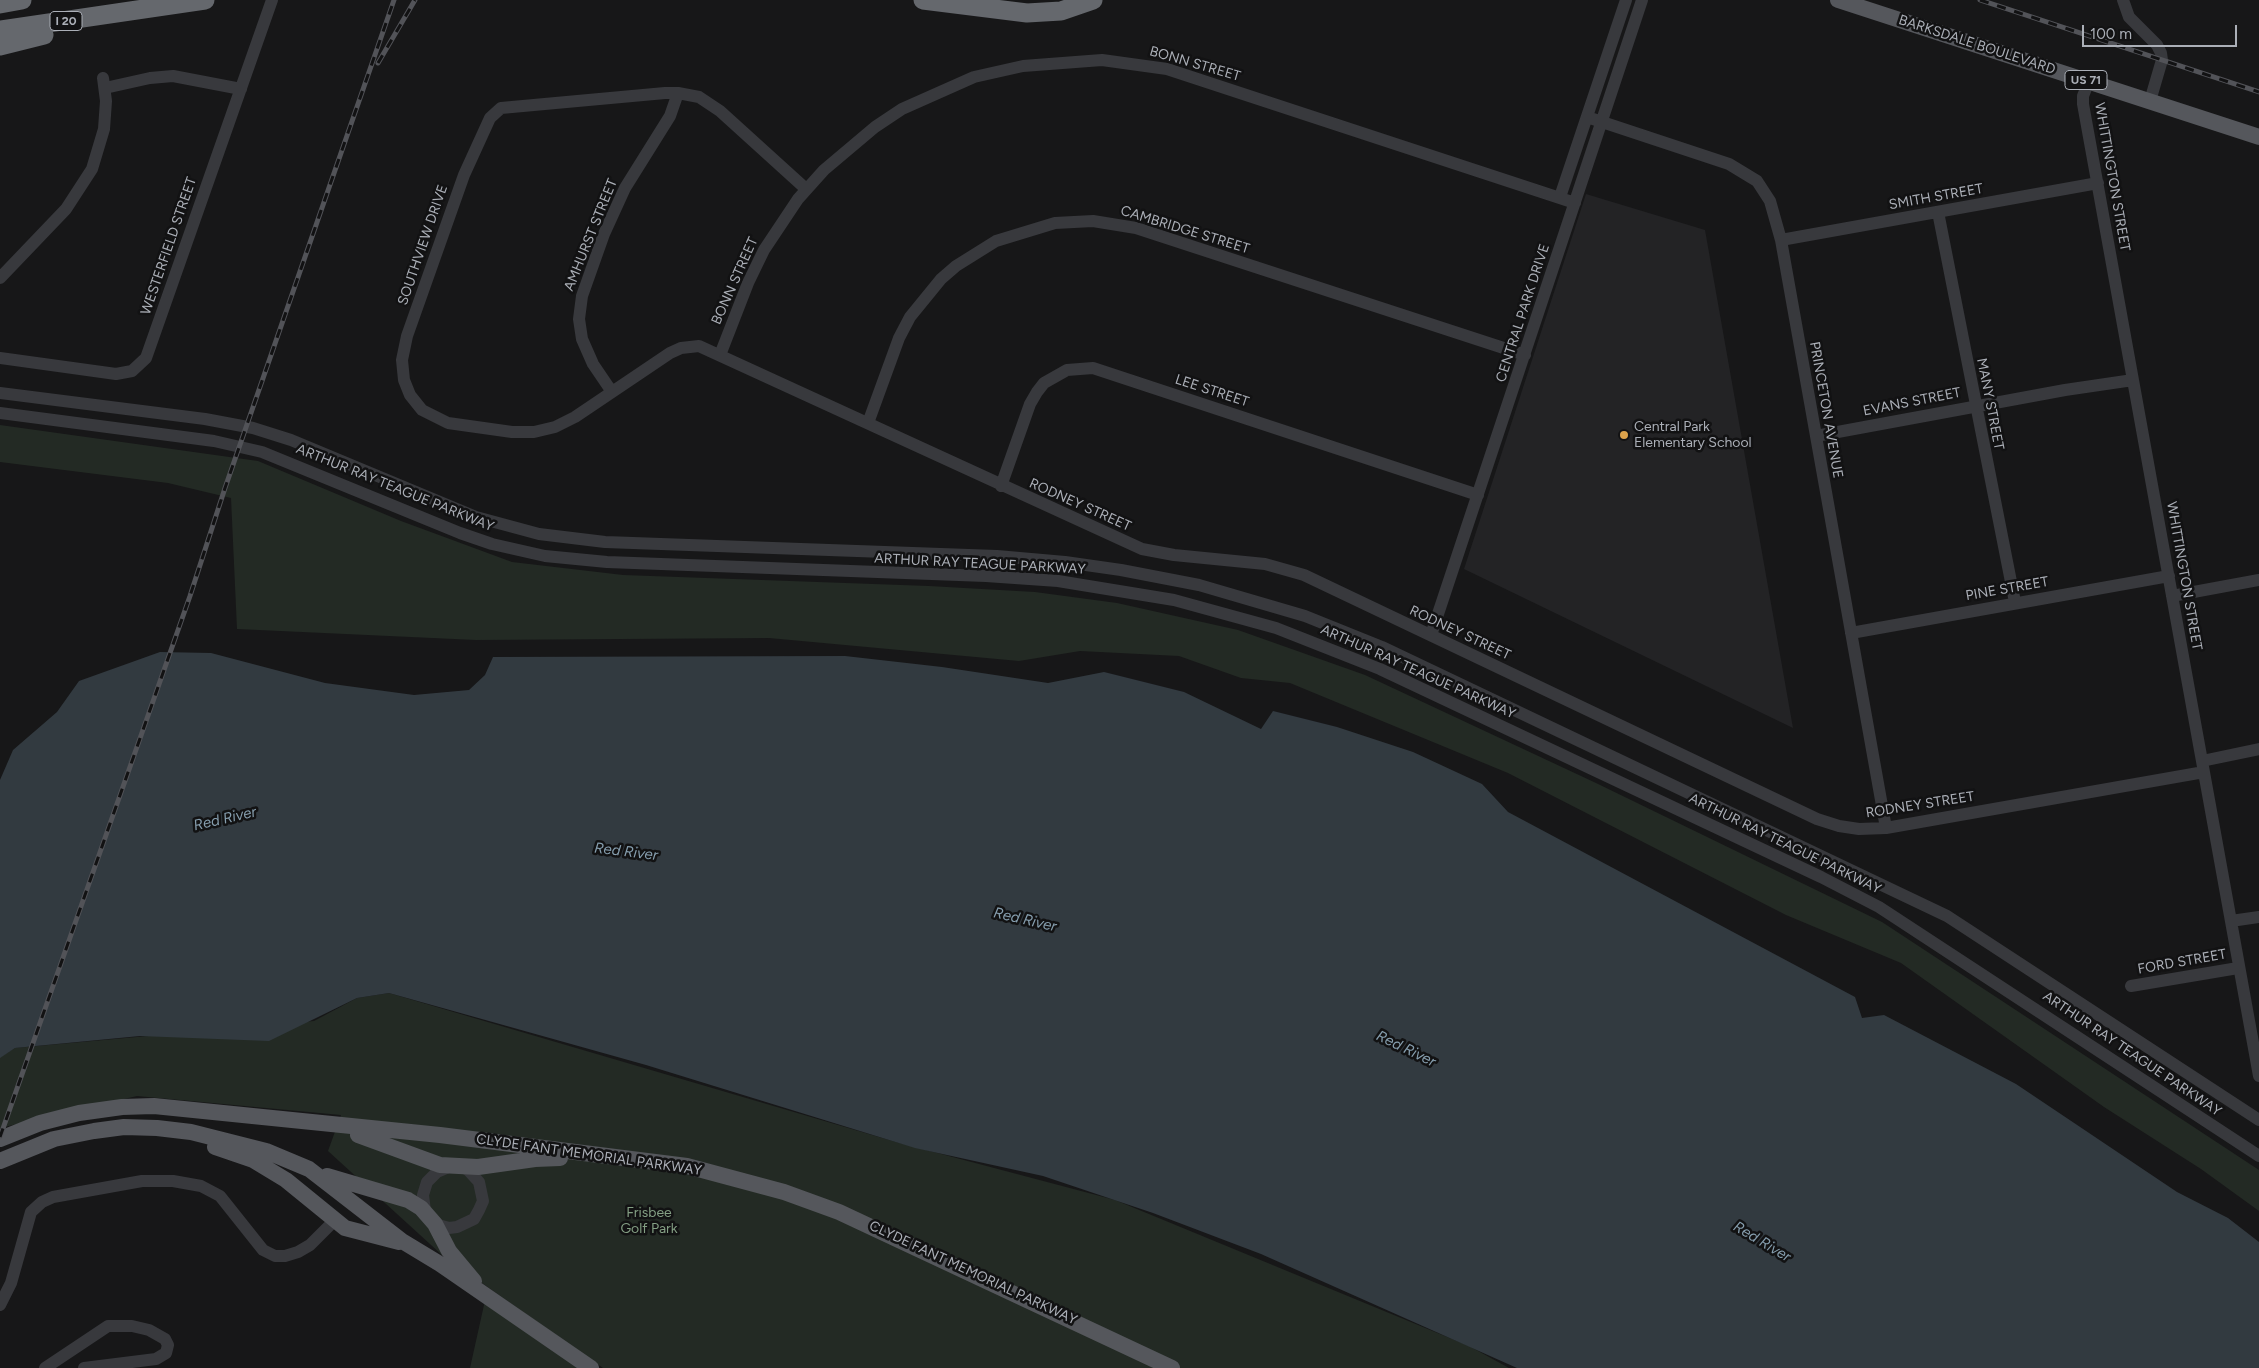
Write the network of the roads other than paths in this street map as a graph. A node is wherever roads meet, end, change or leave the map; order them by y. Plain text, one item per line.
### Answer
1 (22, 0) edge
2 (205, 0) edge
3 (272, 0) edge
4 (923, 0) edge
5 (1093, 0) edge
6 (1626, 0) edge
7 (1642, 0) edge
8 (1838, 0) edge
9 (2123, 0) edge
10 (0, 4) edge
11 (132, 12) junction
12 (0, 30) edge
13 (0, 46) edge
14 (2089, 81) junction
15 (241, 89) junction
16 (678, 93) junction
17 (2150, 101) junction
18 (1587, 117) junction
19 (1602, 122) junction
20 (2259, 137) edge
21 (2098, 183) junction
22 (806, 189) junction
23 (1560, 197) junction
24 (1575, 203) junction
25 (1938, 212) junction
26 (1780, 240) junction
27 (0, 278) edge
28 (720, 355) junction
29 (1525, 355) junction
30 (0, 358) edge
31 (2133, 380) junction
32 (612, 392) junction
33 (0, 393) edge
34 (1974, 406) junction
35 (0, 413) edge
36 (868, 423) junction
37 (1816, 436) junction
38 (1001, 486) junction
39 (1478, 495) junction
40 (2169, 576) junction
41 (2259, 580) edge
42 (2172, 596) junction
43 (2015, 602) junction
44 (1851, 633) junction
45 (1431, 635) junction
46 (2259, 749) edge
47 (2203, 766) junction
48 (1886, 828) junction
49 (2259, 916) edge
50 (2231, 921) junction
51 (2238, 968) junction
52 (2131, 986) dead end
53 (2259, 1076) edge
54 (271, 1118) junction
55 (2259, 1120) edge
56 (146, 1128) junction
57 (0, 1139) edge
58 (2259, 1156) edge
59 (634, 1160) junction
60 (0, 1161) edge
61 (456, 1166) junction
62 (308, 1169) junction
63 (430, 1218) junction
64 (334, 1221) junction
65 (413, 1248) junction
66 (486, 1296) junction
67 (0, 1305) edge
68 (45, 1368) edge
69 (84, 1368) edge
70 (591, 1368) edge
71 (1172, 1368) edge

1 - 10 highway
2 - 11 highway, I 20
3 - 15 street, WESTERFIELD STREET
4 - 5 highway
6 - 18 street
7 - 19 street, CENTRAL PARK DRIVE
8 - 14 main road, BARKSDALE BOULEVARD / US 71
9 - 17 street
11 - 12 highway, I 20
11 - 13 highway
14 - 17 main road, BARKSDALE BOULEVARD / US 71
14 - 21 street, WHITTINGTON STREET
15 - 27 street
15 - 30 street, WESTERFIELD STREET
16 - 22 street, SOUTHVIEW DRIVE
16 - 32 street, AMHURST STREET
16 - 32 street, SOUTHVIEW DRIVE
17 - 20 main road, BARKSDALE BOULEVARD / US 71
18 - 19 street, PRINCETON AVENUE
18 - 23 street
19 - 24 street, CENTRAL PARK DRIVE
19 - 26 street, PRINCETON AVENUE
21 - 25 street, SMITH STREET
21 - 31 street, WHITTINGTON STREET
22 - 23 street, BONN STREET
22 - 28 street, BONN STREET
23 - 24 street, BONN STREET
24 - 29 street, CENTRAL PARK DRIVE
25 - 26 street, SMITH STREET
25 - 34 street, MANY STREET
26 - 37 street, PRINCETON AVENUE
28 - 32 street, SOUTHVIEW DRIVE
28 - 36 street, RODNEY STREET
29 - 36 street, CAMBRIDGE STREET
29 - 39 street, CENTRAL PARK DRIVE
31 - 34 street, EVANS STREET
31 - 40 street, WHITTINGTON STREET
33 - 55 street, ARTHUR RAY TEAGUE PARKWAY
34 - 37 street, EVANS STREET
34 - 43 street, MANY STREET
35 - 58 street, ARTHUR RAY TEAGUE PARKWAY
36 - 38 street, RODNEY STREET
37 - 44 street, PRINCETON AVENUE
38 - 39 street, LEE STREET
38 - 45 street, RODNEY STREET
39 - 45 street, CENTRAL PARK DRIVE
40 - 42 street, WHITTINGTON STREET
40 - 43 street, PINE STREET
41 - 42 street
42 - 47 street, WHITTINGTON STREET
43 - 44 street, PINE STREET
44 - 48 street, PRINCETON AVENUE
45 - 48 street, RODNEY STREET
46 - 47 street, RODNEY STREET
47 - 48 street, RODNEY STREET
47 - 50 street, WHITTINGTON STREET
49 - 50 street
50 - 51 street, WHITTINGTON STREET
51 - 52 street, FORD STREET
51 - 53 street, WHITTINGTON STREET
54 - 57 main road, CLYDE FANT MEMORIAL PARKWAY
54 - 59 main road, CLYDE FANT MEMORIAL PARKWAY
54 - 61 main road
56 - 60 main road
56 - 62 main road
56 - 64 main road
59 - 61 main road
59 - 71 main road, CLYDE FANT MEMORIAL PARKWAY
61 - 63 street
61 - 63 street
62 - 63 main road
62 - 65 main road
63 - 66 main road
64 - 65 main road
64 - 67 street
65 - 66 main road
66 - 70 main road
68 - 69 street

